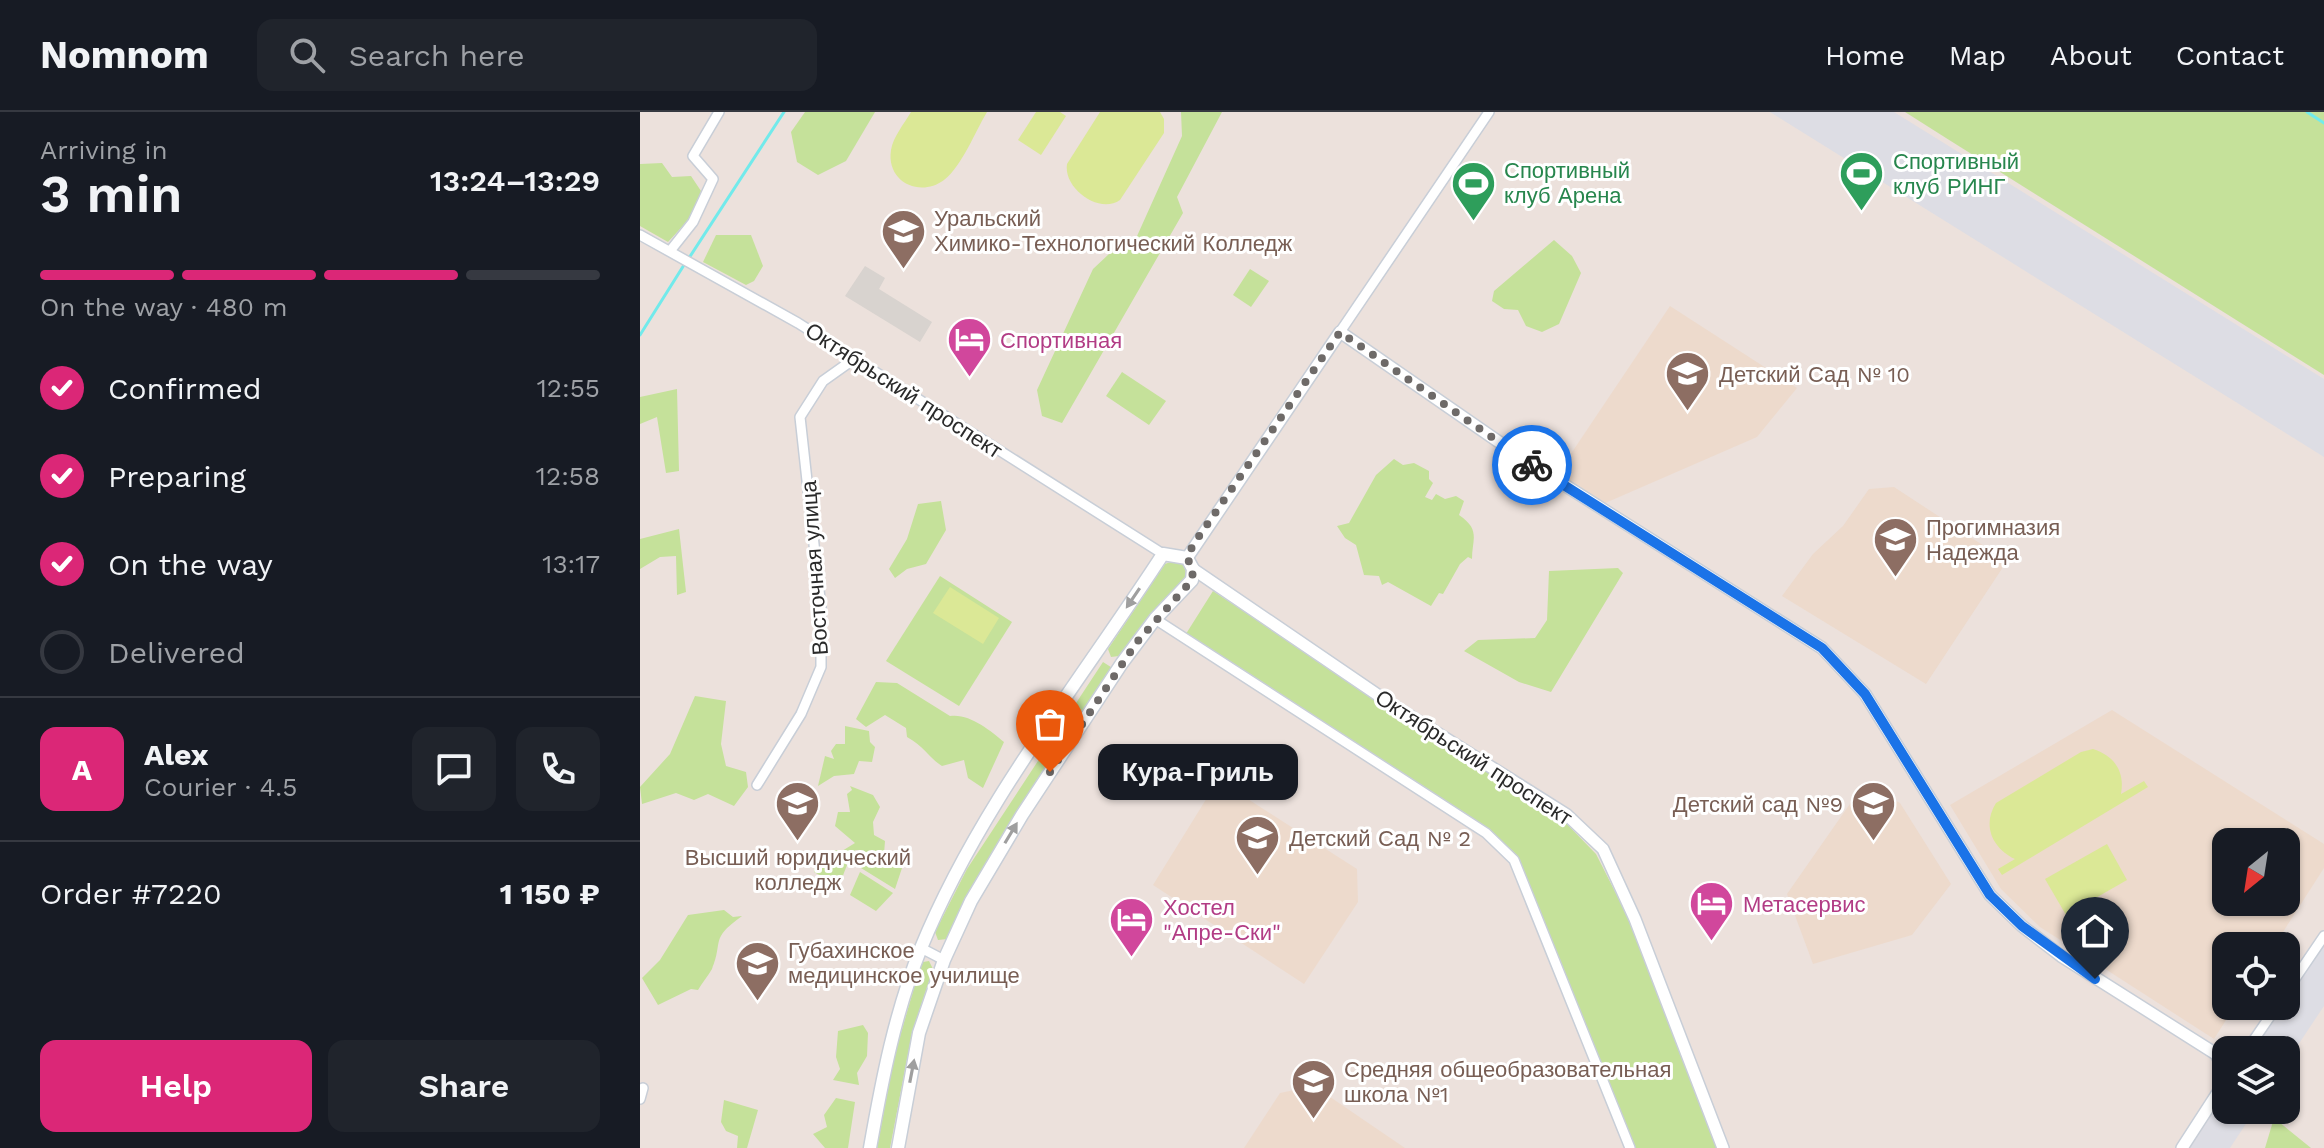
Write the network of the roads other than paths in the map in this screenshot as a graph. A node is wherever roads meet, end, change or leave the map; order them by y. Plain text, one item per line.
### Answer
1 (719, 112) edge
2 (1489, 112) edge
3 (640, 235) edge
4 (670, 251) junction
5 (1340, 332) junction
6 (854, 359) junction
7 (1163, 554) junction
8 (1190, 564) junction
9 (1155, 619) junction
10 (1100, 650) junction
11 (1122, 663) junction
12 (757, 785) dead end
13 (2324, 936) edge
14 (921, 948) junction
15 (944, 960) junction
16 (2300, 971) edge
17 (2212, 1048) edge
18 (643, 1088) dead end
19 (640, 1099) edge
20 (2212, 1102) edge
21 (870, 1148) edge
22 (898, 1148) edge
23 (1630, 1148) edge
24 (1723, 1148) edge
25 (2182, 1148) edge

1 - 4 street
2 - 5 street
3 - 4 street, Октябрьский проспект
4 - 6 street, Октябрьский проспект
5 - 8 street
5 - 17 street
6 - 7 street, Октябрьский проспект
6 - 12 street, Восточная улица
7 - 8 main road
7 -> 10 main road
8 - 9 main road
8 - 24 street, Октябрьский проспект
9 - 11 main road
9 - 23 street
10 - 11 main road
10 - 14 main road
15 -> 11 main road
13 - 16 street
14 - 15 street
14 - 21 main road
22 -> 15 main road
18 - 19 street
20 - 25 street

